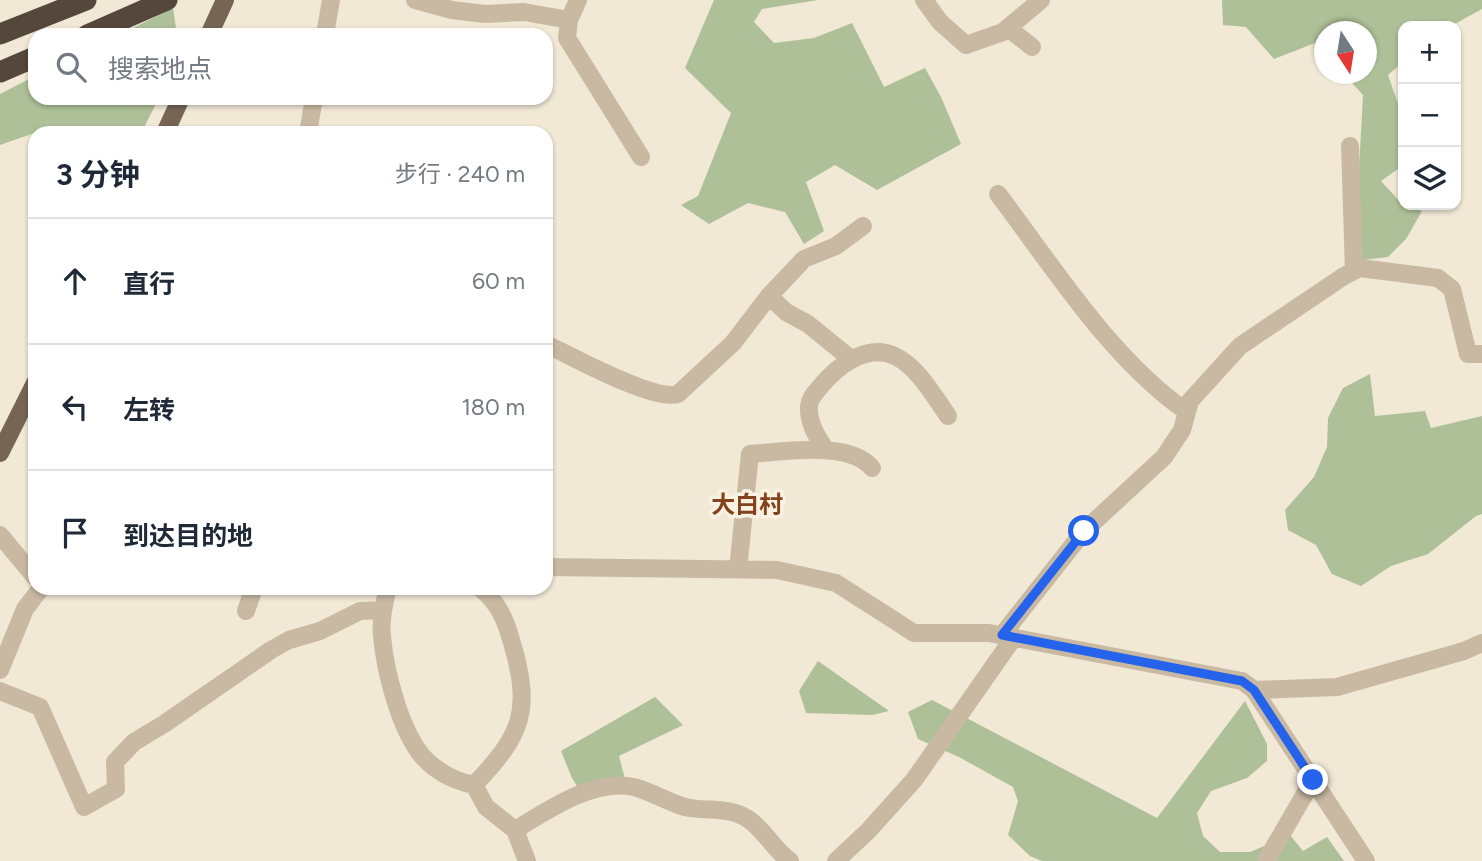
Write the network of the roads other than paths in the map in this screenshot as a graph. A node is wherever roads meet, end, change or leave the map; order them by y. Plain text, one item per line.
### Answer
1 (86, 0) edge
2 (225, 0) edge
3 (331, 0) edge
4 (415, 0) edge
5 (578, 0) edge
6 (924, 0) edge
7 (1041, 0) edge
8 (165, 1) edge
9 (569, 20) junction
10 (103, 28) edge
11 (212, 28) edge
12 (326, 28) edge
13 (1008, 28) junction
14 (0, 34) edge
15 (1032, 47) dead end
16 (28, 60) edge
17 (0, 72) edge
18 (178, 105) edge
19 (313, 105) edge
20 (168, 126) edge
21 (309, 126) edge
22 (1350, 146) dead end
23 (641, 157) dead end
24 (998, 194) dead end
25 (863, 226) dead end
26 (1354, 271) junction
27 (769, 296) junction
28 (553, 347) edge
29 (1482, 354) edge
30 (851, 359) junction
31 (28, 397) edge
32 (1187, 412) junction
33 (948, 416) dead end
34 (827, 450) junction
35 (0, 453) edge
36 (872, 468) dead end
37 (0, 536) edge
38 (553, 567) edge
39 (28, 569) edge
40 (738, 569) junction
41 (36, 595) edge
42 (252, 595) edge
43 (386, 595) edge
44 (489, 595) edge
45 (383, 610) junction
46 (246, 611) dead end
47 (1008, 636) junction
48 (1482, 643) edge
49 (0, 670) edge
50 (1254, 690) junction
51 (0, 691) edge
52 (1313, 780) junction
53 (474, 785) junction
54 (515, 830) junction
55 (527, 861) edge
56 (790, 861) edge
57 (836, 861) edge
58 (1266, 861) edge
59 (1366, 861) edge

1 - 14 highway
2 - 11 main road
3 - 12 street
4 - 9 street
5 - 9 street
6 - 13 street
7 - 13 street
8 - 10 highway
9 - 23 street
13 - 15 street
16 - 17 highway
18 - 20 main road
19 - 21 street
22 - 26 street
24 - 32 street
25 - 27 street
26 - 29 street
26 - 32 street
27 - 28 street
27 - 30 street
30 - 33 street
30 - 34 street
31 - 35 main road
32 - 47 street
34 - 36 street
34 - 40 street
37 - 39 street
38 - 40 street
40 - 47 street
41 - 49 street
42 - 46 street
43 - 45 street
44 - 53 street
45 - 51 street
45 - 53 street
47 - 50 street
47 - 57 street
48 - 50 street
50 - 52 street
52 - 58 street
52 - 59 street
53 - 54 street
54 - 55 street
54 - 56 street

